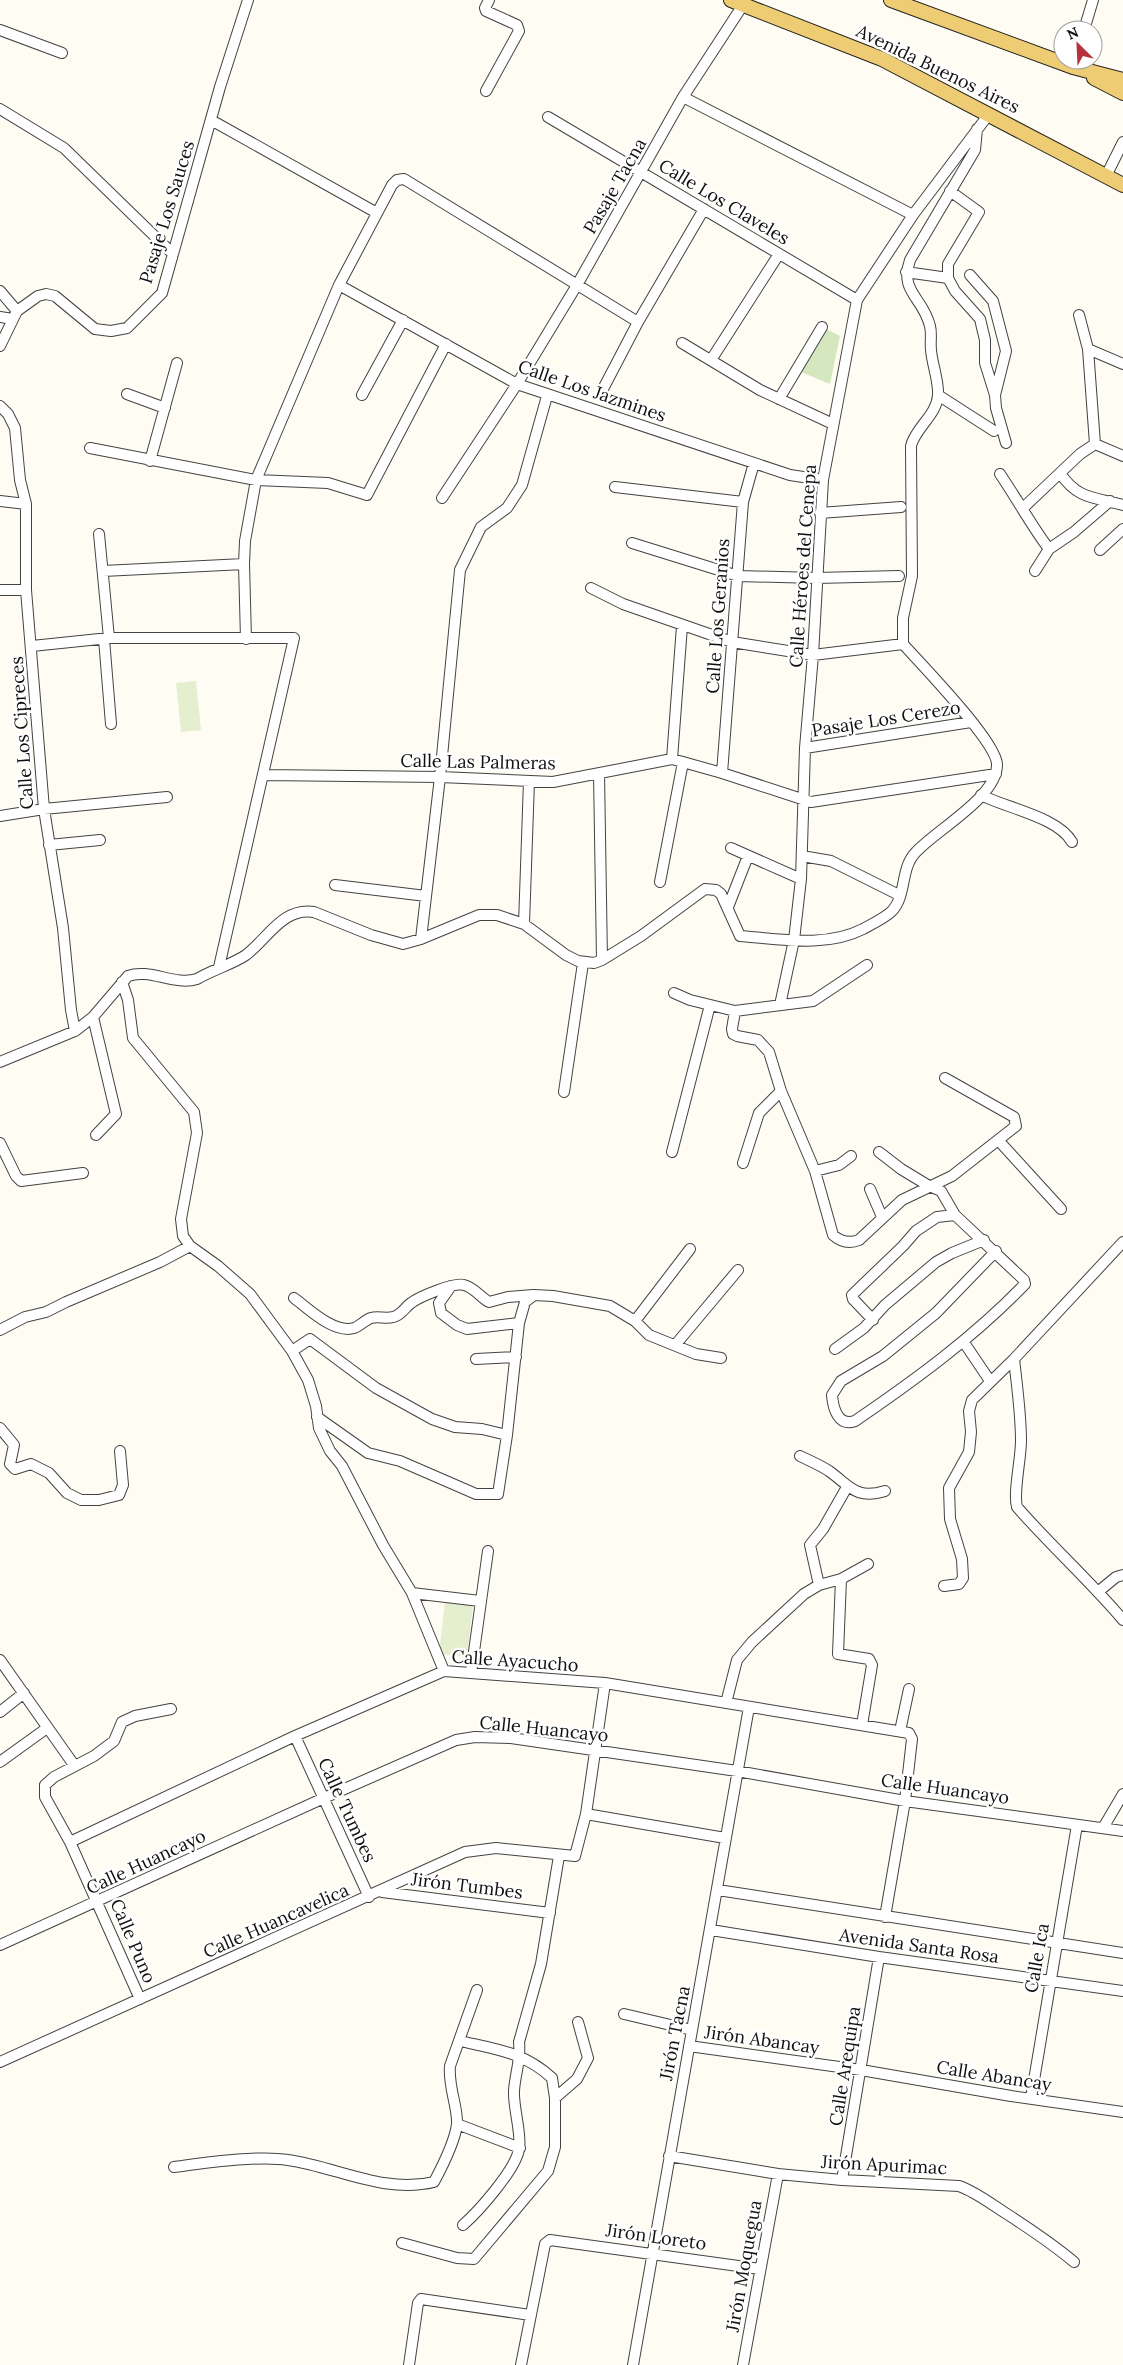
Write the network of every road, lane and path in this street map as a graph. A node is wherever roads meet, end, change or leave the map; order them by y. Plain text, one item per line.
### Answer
1 (248, 0) edge
2 (489, 0) edge
3 (892, 0) edge
4 (1094, 0) edge
5 (737, 2) edge
6 (1087, 20) edge
7 (0, 30) edge
8 (62, 52) dead end
9 (1053, 57) edge
10 (1084, 70) edge
11 (1092, 70) edge
12 (1123, 80) edge
13 (486, 91) dead end
14 (1123, 93) edge
15 (683, 98) junction
16 (0, 109) edge
17 (989, 114) junction
18 (548, 117) dead end
19 (211, 120) junction
20 (977, 129) junction
21 (1123, 142) edge
22 (641, 172) junction
23 (1106, 176) junction
24 (1123, 185) edge
25 (950, 191) junction
26 (704, 209) junction
27 (377, 213) junction
28 (913, 215) junction
29 (173, 254) junction
30 (779, 254) junction
31 (906, 272) junction
32 (970, 275) dead end
33 (948, 278) junction
34 (577, 284) junction
35 (339, 285) junction
36 (0, 291) edge
37 (857, 300) junction
38 (15, 315) junction
39 (1079, 315) dead end
40 (0, 317) edge
41 (403, 320) junction
42 (638, 322) junction
43 (822, 327) dead end
44 (682, 343) dead end
45 (446, 344) junction
46 (0, 346) edge
47 (1088, 349) junction
48 (711, 360) junction
49 (177, 363) dead end
50 (1123, 364) edge
51 (517, 384) junction
52 (603, 389) dead end
53 (127, 394) dead end
54 (362, 395) dead end
55 (995, 395) junction
56 (547, 396) junction
57 (938, 396) junction
58 (779, 399) junction
59 (0, 406) edge
60 (165, 408) junction
61 (833, 424) junction
62 (994, 431) dead end
63 (1006, 443) dead end
64 (1095, 444) junction
65 (90, 448) dead end
66 (1123, 456) edge
67 (150, 461) junction
68 (754, 463) junction
69 (1060, 473) junction
70 (1000, 474) dead end
71 (256, 480) junction
72 (823, 480) junction
73 (615, 487) dead end
74 (442, 498) dead end
75 (0, 501) edge
76 (742, 502) junction
77 (1110, 502) junction
78 (26, 504) junction
79 (1123, 506) edge
80 (901, 507) dead end
81 (1023, 508) junction
82 (820, 513) junction
83 (1123, 529) edge
84 (99, 534) dead end
85 (632, 543) dead end
86 (1049, 549) junction
87 (1100, 550) dead end
88 (244, 564) junction
89 (103, 571) junction
90 (1035, 572) dead end
91 (738, 576) junction
92 (898, 576) dead end
93 (816, 578) junction
94 (591, 588) dead end
95 (0, 590) edge
96 (26, 590) junction
97 (682, 626) junction
98 (106, 639) junction
99 (246, 639) junction
100 (732, 642) junction
101 (902, 644) junction
102 (32, 646) junction
103 (813, 655) junction
104 (971, 722) junction
105 (111, 724) dead end
106 (805, 748) junction
107 (672, 759) junction
108 (683, 762) junction
109 (599, 773) junction
110 (722, 773) junction
111 (996, 774) junction
112 (262, 775) junction
113 (440, 778) junction
114 (529, 781) junction
115 (982, 795) junction
116 (167, 797) dead end
117 (804, 799) junction
118 (44, 809) junction
119 (0, 816) edge
120 (100, 840) dead end
121 (1072, 842) dead end
122 (49, 844) junction
123 (731, 848) dead end
124 (748, 856) junction
125 (802, 856) junction
126 (801, 879) junction
127 (660, 882) dead end
128 (335, 885) dead end
129 (899, 895) junction
130 (426, 896) junction
131 (728, 907) junction
132 (524, 924) junction
133 (421, 939) junction
134 (794, 940) junction
135 (602, 960) junction
136 (583, 963) junction
137 (219, 966) junction
138 (866, 966) dead end
139 (122, 982) junction
140 (674, 993) dead end
141 (710, 1005) junction
142 (780, 1005) junction
143 (735, 1011) junction
144 (93, 1017) junction
145 (75, 1031) junction
146 (1, 1059) edge
147 (945, 1078) dead end
148 (781, 1091) junction
149 (564, 1092) dead end
150 (96, 1135) dead end
151 (999, 1141) junction
152 (0, 1143) edge
153 (672, 1152) dead end
154 (879, 1152) dead end
155 (851, 1156) dead end
156 (743, 1163) dead end
157 (815, 1172) junction
158 (83, 1173) dead end
159 (929, 1186) junction
160 (870, 1189) dead end
161 (1061, 1209) dead end
162 (955, 1214) junction
163 (882, 1217) junction
164 (984, 1240) junction
165 (1123, 1242) edge
166 (190, 1246) junction
167 (690, 1249) dead end
168 (996, 1252) junction
169 (738, 1270) dead end
170 (451, 1286) junction
171 (534, 1295) junction
172 (294, 1298) dead end
173 (873, 1320) junction
174 (635, 1321) junction
175 (519, 1323) junction
176 (0, 1330) edge
177 (962, 1341) junction
178 (676, 1344) junction
179 (835, 1349) dead end
180 (292, 1351) junction
181 (516, 1357) junction
182 (722, 1358) dead end
183 (476, 1359) dead end
184 (1014, 1359) junction
185 (990, 1380) junction
186 (317, 1417) junction
187 (0, 1428) edge
188 (507, 1435) junction
189 (120, 1451) dead end
190 (800, 1456) dead end
191 (847, 1487) junction
192 (885, 1492) dead end
193 (488, 1551) dead end
194 (868, 1564) dead end
195 (1123, 1575) edge
196 (841, 1579) junction
197 (819, 1585) junction
198 (944, 1586) dead end
199 (1099, 1592) junction
200 (412, 1593) junction
201 (480, 1601) junction
202 (1123, 1620) edge
203 (0, 1660) edge
204 (4, 1671) edge
205 (444, 1671) junction
206 (471, 1673) junction
207 (605, 1683) junction
208 (909, 1690) dead end
209 (24, 1693) junction
210 (726, 1703) junction
211 (749, 1707) junction
212 (171, 1709) dead end
213 (0, 1712) edge
214 (862, 1725) junction
215 (47, 1728) junction
216 (900, 1731) junction
217 (295, 1736) junction
218 (596, 1750) junction
219 (0, 1762) edge
220 (74, 1765) junction
221 (737, 1771) junction
222 (1123, 1794) edge
223 (324, 1798) junction
224 (905, 1801) junction
225 (586, 1814) junction
226 (1077, 1825) junction
227 (1103, 1828) junction
228 (1123, 1831) edge
229 (725, 1838) junction
230 (70, 1842) junction
231 (559, 1856) junction
232 (718, 1890) junction
233 (381, 1892) junction
234 (369, 1897) junction
235 (98, 1901) junction
236 (550, 1914) junction
237 (885, 1917) junction
238 (711, 1930) junction
239 (1056, 1942) junction
240 (0, 1946) edge
241 (1123, 1953) edge
242 (879, 1957) junction
243 (1049, 1980) junction
244 (477, 1990) dead end
245 (1123, 1991) edge
246 (140, 1999) junction
247 (624, 2014) dead end
248 (578, 2022) dead end
249 (692, 2030) junction
250 (460, 2040) junction
251 (689, 2046) junction
252 (521, 2056) junction
253 (0, 2062) edge
254 (861, 2070) junction
255 (555, 2098) junction
256 (1031, 2098) junction
257 (1123, 2112) edge
258 (457, 2124) junction
259 (520, 2148) junction
260 (669, 2156) junction
261 (174, 2167) dead end
262 (778, 2174) junction
263 (842, 2180) junction
264 (463, 2225) dead end
265 (402, 2243) dead end
266 (653, 2253) junction
267 (1074, 2262) dead end
268 (760, 2268) junction
269 (530, 2315) junction
270 (409, 2365) edge
271 (520, 2365) edge
272 (632, 2365) edge
273 (743, 2365) edge

1 - 19 street, Pasaje Los Sauces
2 - 13 street
3 - 9 main road
4 - 6 street
5 - 15 street, Pasaje Tacna
5 - 17 main road, Avenida Buenos Aires
7 - 8 street
10 - 14 main road
11 - 12 main road
15 - 22 street, Pasaje Tacna
15 - 28 street
16 - 29 street
17 - 20 street, Calle Héroes del Cenepa
17 - 23 main road, Avenida Buenos Aires
18 - 22 street, Calle Los Claveles
19 - 27 street
19 - 29 street, Pasaje Los Sauces
20 - 25 street
20 - 28 street, Calle Héroes del Cenepa
21 - 23 street
22 - 26 street, Calle Los Claveles
22 - 34 street, Pasaje Tacna
23 - 24 main road, Avenida Buenos Aires
25 - 31 street
25 - 33 street
26 - 30 street, Calle Los Claveles
26 - 42 street
27 - 34 street
27 - 35 street
28 - 37 street, Calle Héroes del Cenepa
29 - 38 street, Pasaje Los Sauces
30 - 37 street, Calle Los Claveles
30 - 48 street
31 - 33 street
31 - 57 street
32 - 55 street
33 - 55 street
34 - 42 street
34 - 51 street, Pasaje Tacna
35 - 41 street, Calle Los Jazmines
35 - 71 street
36 - 38 street
37 - 61 street, Calle Héroes del Cenepa
38 - 40 street
38 - 46 street
39 - 47 street
41 - 45 street, Calle Los Jazmines
41 - 54 street
42 - 52 street
43 - 58 street
44 - 48 street
45 - 51 street, Calle Los Jazmines
45 - 71 street
47 - 50 street
47 - 64 street
48 - 58 street
49 - 60 street
51 - 56 street, Calle Los Jazmines
51 - 74 street, Pasaje Tacna
53 - 60 street
55 - 63 street
56 - 68 street, Calle Los Jazmines
56 - 113 street
57 - 62 street
57 - 101 street
58 - 61 street
59 - 78 street, Calle Los Cipreces
60 - 67 street
61 - 72 street, Calle Héroes del Cenepa
64 - 66 street
64 - 69 street
65 - 67 street
67 - 71 street
68 - 72 street, Calle Los Jazmines
68 - 76 street, Calle Los Geranios
69 - 77 street
69 - 81 street
70 - 81 street
71 - 88 street
72 - 82 street, Calle Héroes del Cenepa
73 - 76 street
75 - 78 street
76 - 91 street, Calle Los Geranios
77 - 79 street
77 - 86 street
78 - 96 street, Calle Los Cipreces
80 - 82 street
81 - 86 street
82 - 93 street, Calle Héroes del Cenepa
83 - 87 street
84 - 89 street
85 - 91 street
86 - 90 street
88 - 89 street
88 - 99 street
89 - 98 street
91 - 93 street
91 - 100 street, Calle Los Geranios
92 - 93 street
93 - 103 street, Calle Héroes del Cenepa
94 - 97 street
95 - 96 street
96 - 102 street, Calle Los Cipreces
97 - 100 street
97 - 107 street
98 - 99 street
98 - 102 street
98 - 105 street
99 - 112 street
100 - 103 street
100 - 110 street, Calle Los Geranios
101 - 103 street
101 - 104 street
102 - 118 street, Calle Los Cipreces
103 - 106 street, Calle Héroes del Cenepa
104 - 106 street, Pasaje Los Cerezo
104 - 111 street
106 - 117 street, Calle Héroes del Cenepa
107 - 108 street, Calle Las Palmeras
107 - 109 street, Calle Las Palmeras
108 - 110 street, Calle Las Palmeras
108 - 127 street
109 - 114 street, Calle Las Palmeras
109 - 135 street
110 - 117 street, Calle Las Palmeras
111 - 115 street
111 - 117 street, Calle Las Palmeras
112 - 113 street, Calle Las Palmeras
112 - 137 street
113 - 114 street, Calle Las Palmeras
113 - 130 street
114 - 132 street
115 - 121 street
115 - 129 street
116 - 118 street
117 - 125 street, Calle Héroes del Cenepa
118 - 119 street
118 - 122 street, Calle Los Cipreces
120 - 122 street
122 - 145 street, Calle Los Cipreces
123 - 124 street
124 - 126 street
124 - 131 street
125 - 126 street, Calle Héroes del Cenepa
125 - 129 street
126 - 134 street, Calle Héroes del Cenepa
128 - 130 street
129 - 134 street
130 - 133 street
131 - 134 street
131 - 135 street
132 - 133 street
132 - 136 street
133 - 137 street
134 - 142 street, Calle Héroes del Cenepa
135 - 136 street
136 - 149 street
137 - 139 street
138 - 142 street
139 - 144 street
139 - 166 street
140 - 141 street
141 - 143 street
141 - 153 street
142 - 143 street
143 - 148 street
144 - 145 street
144 - 150 street
145 - 146 street
147 - 151 street
148 - 156 street
148 - 157 street
151 - 159 street
151 - 161 street
152 - 158 street
154 - 159 street
155 - 157 street
157 - 163 street
159 - 162 street
159 - 163 street
160 - 163 street
162 - 164 street
162 - 173 street
164 - 168 street
164 - 173 street
165 - 184 street
166 - 176 street
166 - 180 street
167 - 174 street
168 - 177 street
168 - 177 street
169 - 178 street
170 - 171 street
170 - 172 street
170 - 175 street
171 - 174 street
171 - 175 street
173 - 179 street
174 - 178 street
175 - 181 street
177 - 185 street
178 - 182 street
180 - 186 street
180 - 188 street
181 - 183 street
181 - 188 street
184 - 185 street
184 - 199 street
185 - 198 street
186 - 188 street
186 - 200 street
187 - 189 street
190 - 191 street
191 - 192 street
191 - 197 street
193 - 201 street
194 - 196 street
195 - 199 street
196 - 197 street
196 - 214 street
197 - 210 street
199 - 202 street
200 - 201 street
200 - 205 street
201 - 206 street
203 - 204 street
204 - 209 street
205 - 206 street, Calle Ayacucho
205 - 217 street, Calle Ayacucho
206 - 207 street, Calle Ayacucho
207 - 210 street, Calle Ayacucho
207 - 218 street
208 - 216 street
209 - 213 street
209 - 215 street
210 - 211 street, Calle Ayacucho
211 - 214 street, Calle Ayacucho
211 - 221 street, Jirón Tacna
212 - 220 street
214 - 216 street, Calle Ayacucho
215 - 219 street
215 - 220 street
216 - 224 street
217 - 223 street, Calle Tumbes
217 - 230 street, Calle Ayacucho
218 - 221 street, Calle Huancayo
218 - 223 street, Calle Huancayo
218 - 225 street
220 - 230 street, Calle Puno
221 - 224 street, Calle Huancayo
221 - 229 street, Jirón Tacna
222 - 227 street
223 - 234 street, Calle Tumbes
223 - 235 street, Calle Huancayo
224 - 226 street, Calle Huancayo
224 - 237 street
225 - 229 street
225 - 231 street, Calle Huancavelica
226 - 227 street, Calle Huancayo
226 - 239 street, Calle Ica
227 - 228 street, Calle Huancayo
229 - 232 street, Jirón Tacna
230 - 235 street, Calle Puno
231 - 233 street, Calle Huancavelica
231 - 236 street
232 - 237 street, Avenida Santa Rosa
232 - 238 street, Jirón Tacna
233 - 234 street, Calle Huancavelica
233 - 236 street, Jirón Tumbes
234 - 246 street, Calle Huancavelica
235 - 240 street, Calle Huancayo
235 - 246 street, Calle Puno
236 - 252 street
237 - 239 street, Avenida Santa Rosa
238 - 242 street, Avenida Santa Rosa
238 - 249 street, Jirón Tacna
239 - 241 street, Avenida Santa Rosa
239 - 243 street, Calle Ica
242 - 243 street, Avenida Santa Rosa
242 - 254 street, Calle Arequipa
243 - 245 street, Avenida Santa Rosa
243 - 256 street, Calle Ica
244 - 250 street
246 - 253 street, Calle Huancavelica
247 - 249 street
248 - 255 street
249 - 251 street, Jirón Tacna
250 - 252 street
250 - 258 street
251 - 254 street, Jirón Abancay
251 - 260 street, Jirón Tacna
252 - 255 street
252 - 259 street
254 - 256 street, Calle Abancay
254 - 263 street, Calle Arequipa
255 - 265 street
256 - 257 street, Calle Abancay
258 - 259 street
258 - 261 street
259 - 264 street
260 - 262 street, Jirón Apurimac
260 - 266 street, Jirón Tacna
262 - 263 street, Jirón Apurimac
262 - 268 street, Jirón Moquegua
263 - 267 street, Jirón Apurimac
266 - 268 street, Jirón Loreto
266 - 269 street, Jirón Loreto
266 - 272 street, Jirón Tacna
268 - 273 street, Jirón Moquegua
269 - 270 street
269 - 271 street

